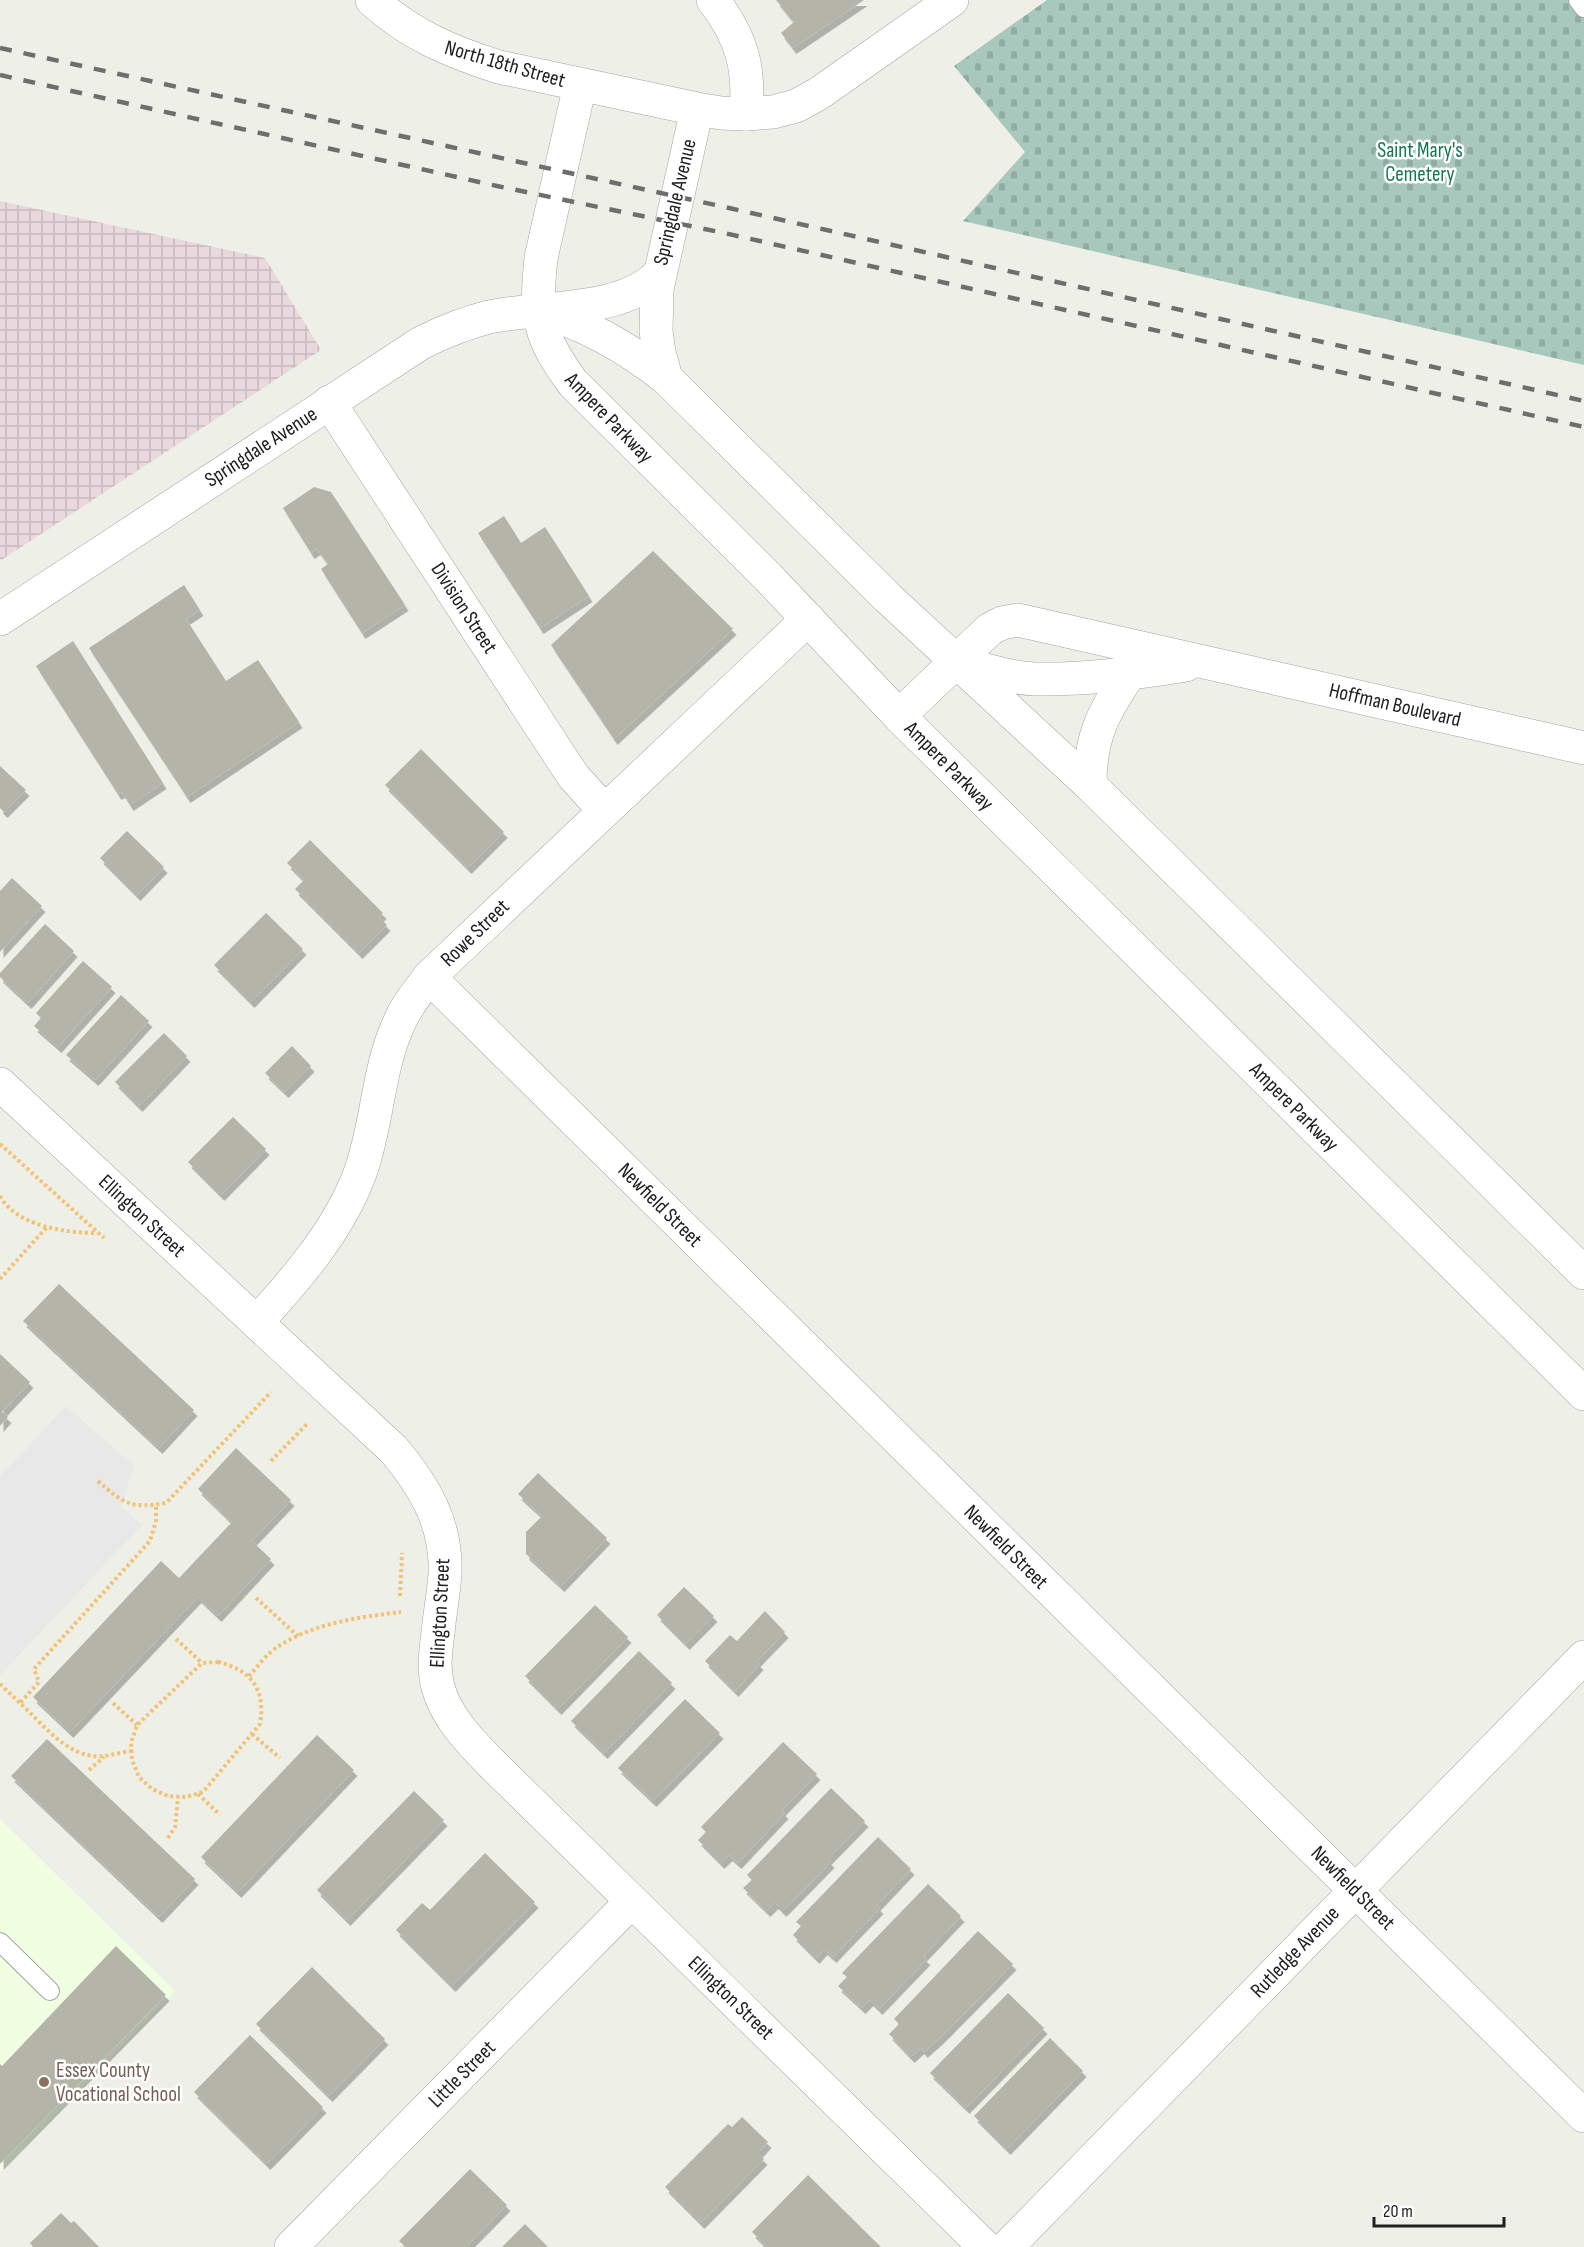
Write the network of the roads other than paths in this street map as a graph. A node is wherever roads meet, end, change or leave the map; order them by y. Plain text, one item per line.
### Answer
1 (372, 0) edge
2 (713, 0) edge
3 (952, 0) edge
4 (1578, 0) edge
5 (1584, 8) edge
6 (580, 85) junction
7 (697, 109) junction
8 (747, 114) junction
9 (660, 273) junction
10 (538, 311) junction
11 (666, 378) junction
12 (329, 402) junction
13 (0, 619) edge
14 (808, 619) junction
15 (955, 661) junction
16 (1206, 662) junction
17 (1130, 674) junction
18 (898, 716) junction
19 (1584, 748) edge
20 (1090, 785) junction
21 (604, 810) junction
22 (429, 978) junction
23 (0, 1084) edge
24 (1584, 1273) edge
25 (256, 1322) junction
26 (1584, 1394) edge
27 (1584, 1657) edge
28 (1355, 1890) junction
29 (632, 1901) junction
30 (0, 1942) edge
31 (50, 1991) dead end
32 (1584, 2116) edge
33 (291, 2247) edge
34 (985, 2247) edge
35 (1007, 2247) edge

1 - 6 street, North 18th Street
2 - 8 street
3 - 8 street, Springdale Avenue
4 - 5 lane
6 - 7 street, Springdale Avenue
6 - 10 street
7 - 8 street, Springdale Avenue
7 - 9 street, Springdale Avenue
9 - 10 street, Springdale Avenue
9 - 11 street
10 - 11 street
10 - 12 street, Springdale Avenue
10 - 14 street, Ampere Parkway
11 - 15 street
12 - 13 street, Springdale Avenue
12 - 21 street, Division Street
14 - 18 street, Ampere Parkway
14 - 21 street, Rowe Street
15 - 16 street, Hoffman Boulevard
15 - 17 street, Hoffman Boulevard
15 - 18 street, Hoffman Boulevard
15 - 20 street
16 - 17 street, Hoffman Boulevard
16 - 19 street, Hoffman Boulevard
17 - 20 street
18 - 26 street, Ampere Parkway
20 - 24 street
21 - 22 street, Rowe Street
22 - 25 street, Rowe Street
22 - 28 street, Newfield Street
23 - 25 street, Ellington Street
25 - 29 street, Ellington Street
27 - 28 street, Rutledge Avenue
28 - 32 street, Newfield Street
28 - 35 street, Rutledge Avenue
29 - 33 street, Little Street
29 - 34 street, Ellington Street
30 - 31 lane

